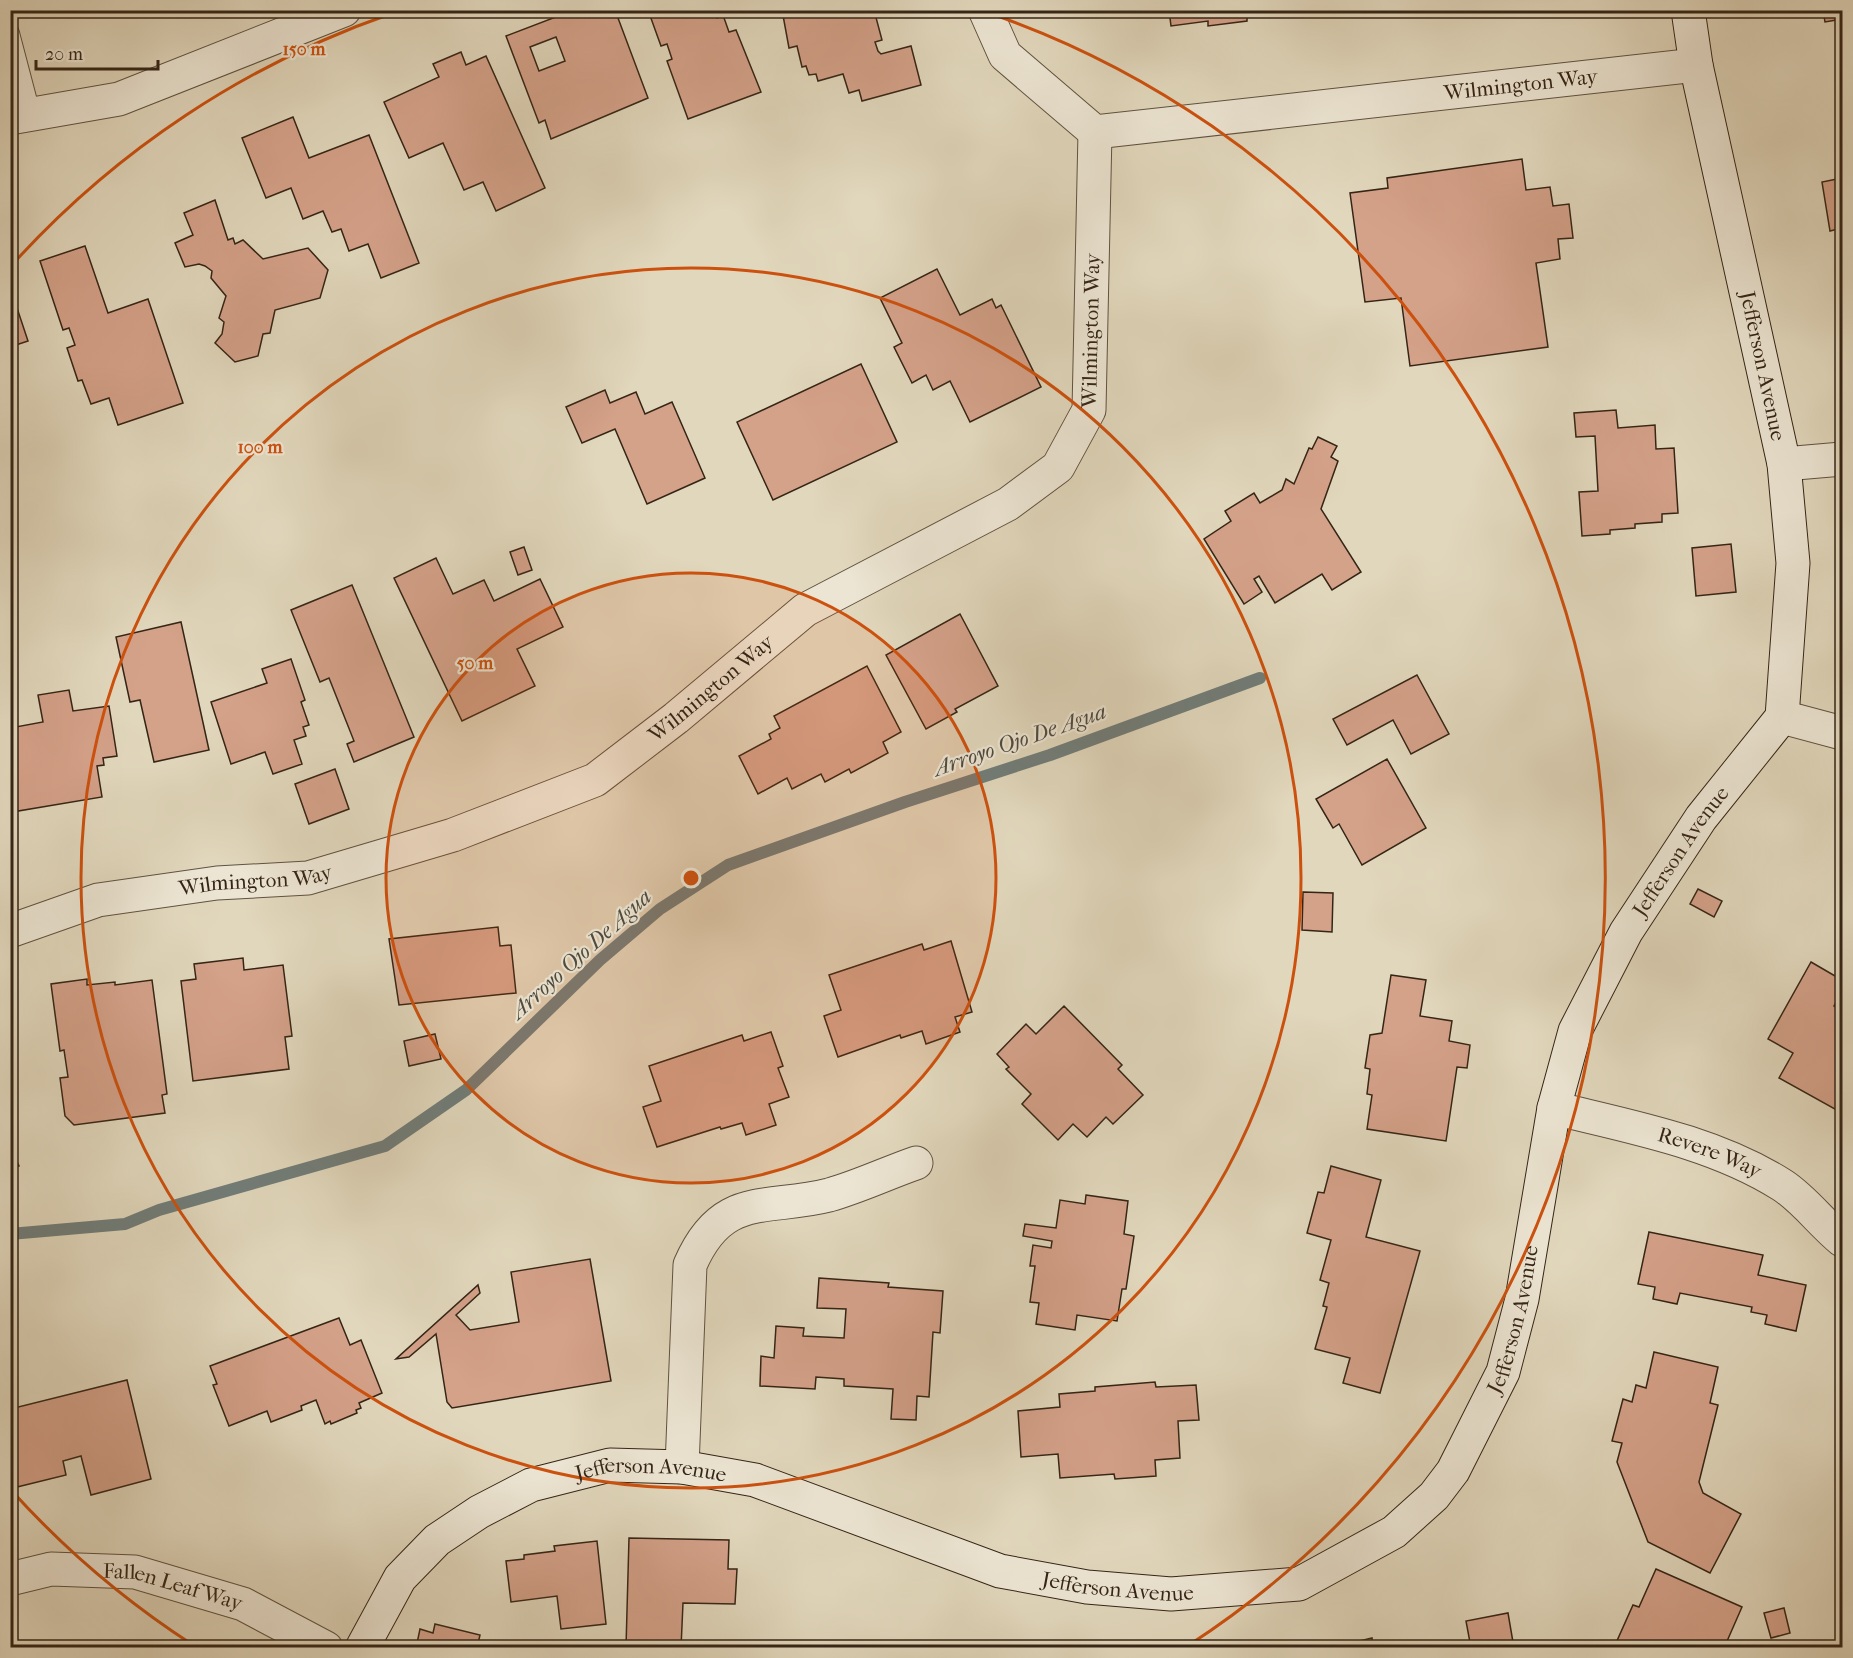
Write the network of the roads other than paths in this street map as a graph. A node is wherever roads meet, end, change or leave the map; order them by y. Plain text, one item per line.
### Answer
1 (344, 10) edge
2 (985, 10) edge
3 (1688, 10) edge
4 (10, 33) edge
5 (1696, 65) junction
6 (21, 116) edge
7 (1095, 132) junction
8 (1842, 459) edge
9 (1784, 464) junction
10 (1782, 717) junction
11 (1842, 733) edge
12 (10, 931) edge
13 (1554, 1108) junction
14 (916, 1162) dead end
15 (1842, 1240) edge
16 (682, 1467) junction
17 (10, 1579) edge
18 (326, 1647) edge
19 (362, 1647) edge

1 - 6 street
2 - 7 street
3 - 5 street, Jefferson Avenue
4 - 6 lane
5 - 7 street, Wilmington Way
5 - 9 street, Jefferson Avenue
7 - 12 street, Wilmington Way
8 - 9 street
9 - 10 street, Jefferson Avenue
10 - 11 street
10 - 13 street, Jefferson Avenue
13 - 15 street, Revere Way
13 - 16 street, Jefferson Avenue
14 - 16 street
16 - 19 street, Jefferson Avenue
17 - 18 street, Fallen Leaf Way

